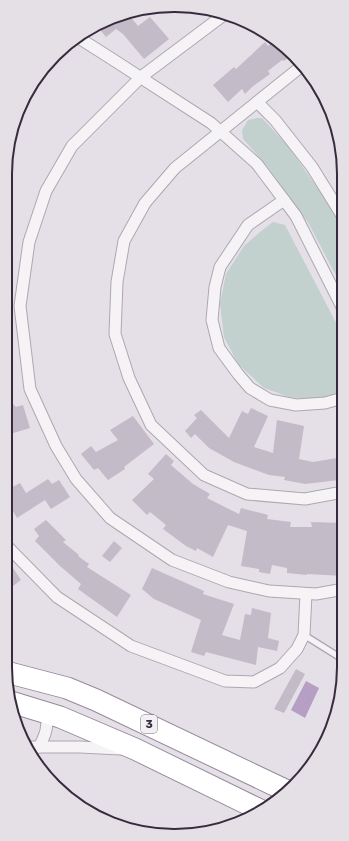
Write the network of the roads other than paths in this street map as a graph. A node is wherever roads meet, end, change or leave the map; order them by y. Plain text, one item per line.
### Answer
1 (219, 19) edge
2 (83, 40) edge
3 (298, 69) edge
4 (141, 77) junction
5 (257, 102) junction
6 (220, 131) junction
7 (284, 200) junction
8 (337, 207) edge
9 (337, 297) edge
10 (337, 400) edge
11 (337, 493) edge
12 (12, 551) edge
13 (337, 590) edge
14 (306, 594) junction
15 (304, 635) junction
16 (337, 656) edge
17 (12, 674) edge
18 (17, 704) edge
19 (46, 713) junction
20 (34, 747) edge
21 (135, 749) junction
22 (282, 789) edge
23 (255, 808) edge

1 - 4 street
2 - 4 street
3 - 5 street
4 - 6 street
4 - 14 street
5 - 6 street
5 - 8 street
6 - 7 street
6 - 11 street
7 - 9 street
7 - 10 street
12 - 15 street
13 - 14 street
14 - 15 street
15 - 16 lane
17 - 22 highway, 3
18 - 19 highway, 3
19 - 20 street
19 - 21 highway, 3
20 - 21 street
21 - 23 highway, 3

